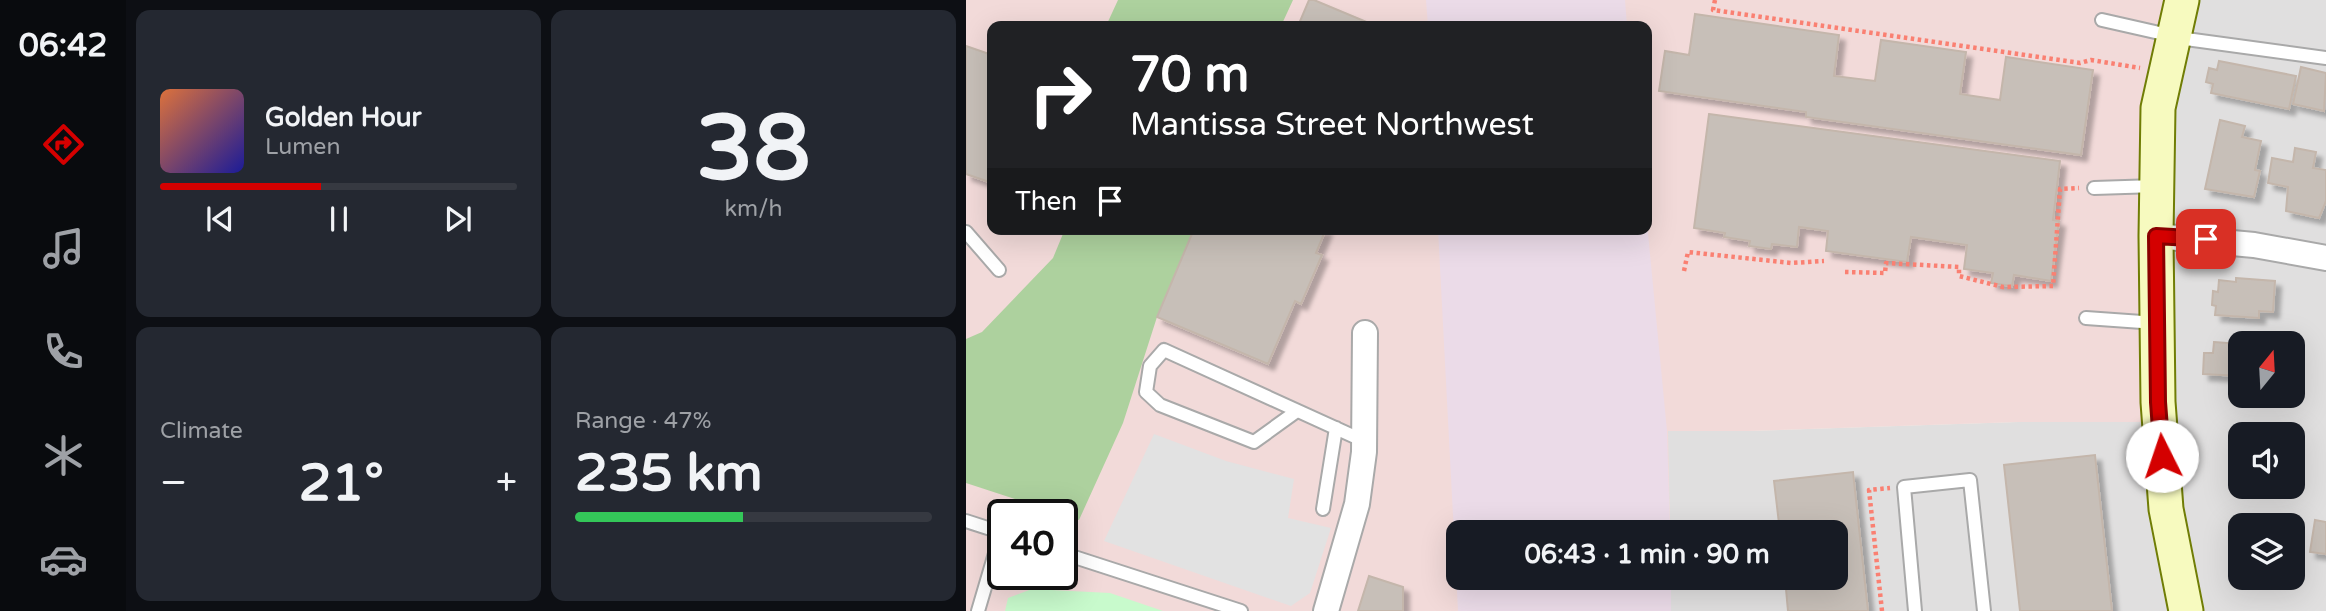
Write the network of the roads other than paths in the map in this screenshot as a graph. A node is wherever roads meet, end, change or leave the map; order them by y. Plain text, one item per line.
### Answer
1 (2182, 0) edge
2 (2102, 20) dead end
3 (2173, 37) junction
4 (2326, 58) edge
5 (2157, 186) junction
6 (2094, 188) road end
7 (966, 232) edge
8 (2156, 236) junction
9 (2326, 258) edge
10 (999, 270) dead end
11 (2086, 318) dead end
12 (2157, 323) junction
13 (1364, 333) dead end
14 (1297, 411) junction
15 (1336, 428) junction
16 (1364, 441) junction
17 (1323, 509) dead end
18 (966, 521) edge
19 (987, 528) edge
20 (1078, 558) edge
21 (987, 582) edge
22 (978, 611) edge
23 (1241, 611) edge
24 (1326, 611) edge
25 (1915, 611) edge
26 (1984, 611) edge
27 (2186, 611) edge

1 - 3 street
2 - 3 lane
3 - 4 lane
3 - 5 street
5 - 6 lane
5 - 8 street
7 - 10 lane
8 - 9 street
8 - 12 street
11 - 12 lane
12 - 27 street
13 - 16 street
14 - 14 lane
14 - 15 lane
15 - 16 lane
15 - 17 lane
16 - 24 street
18 - 19 lane
20 - 23 lane
21 - 22 lane
25 - 26 lane

